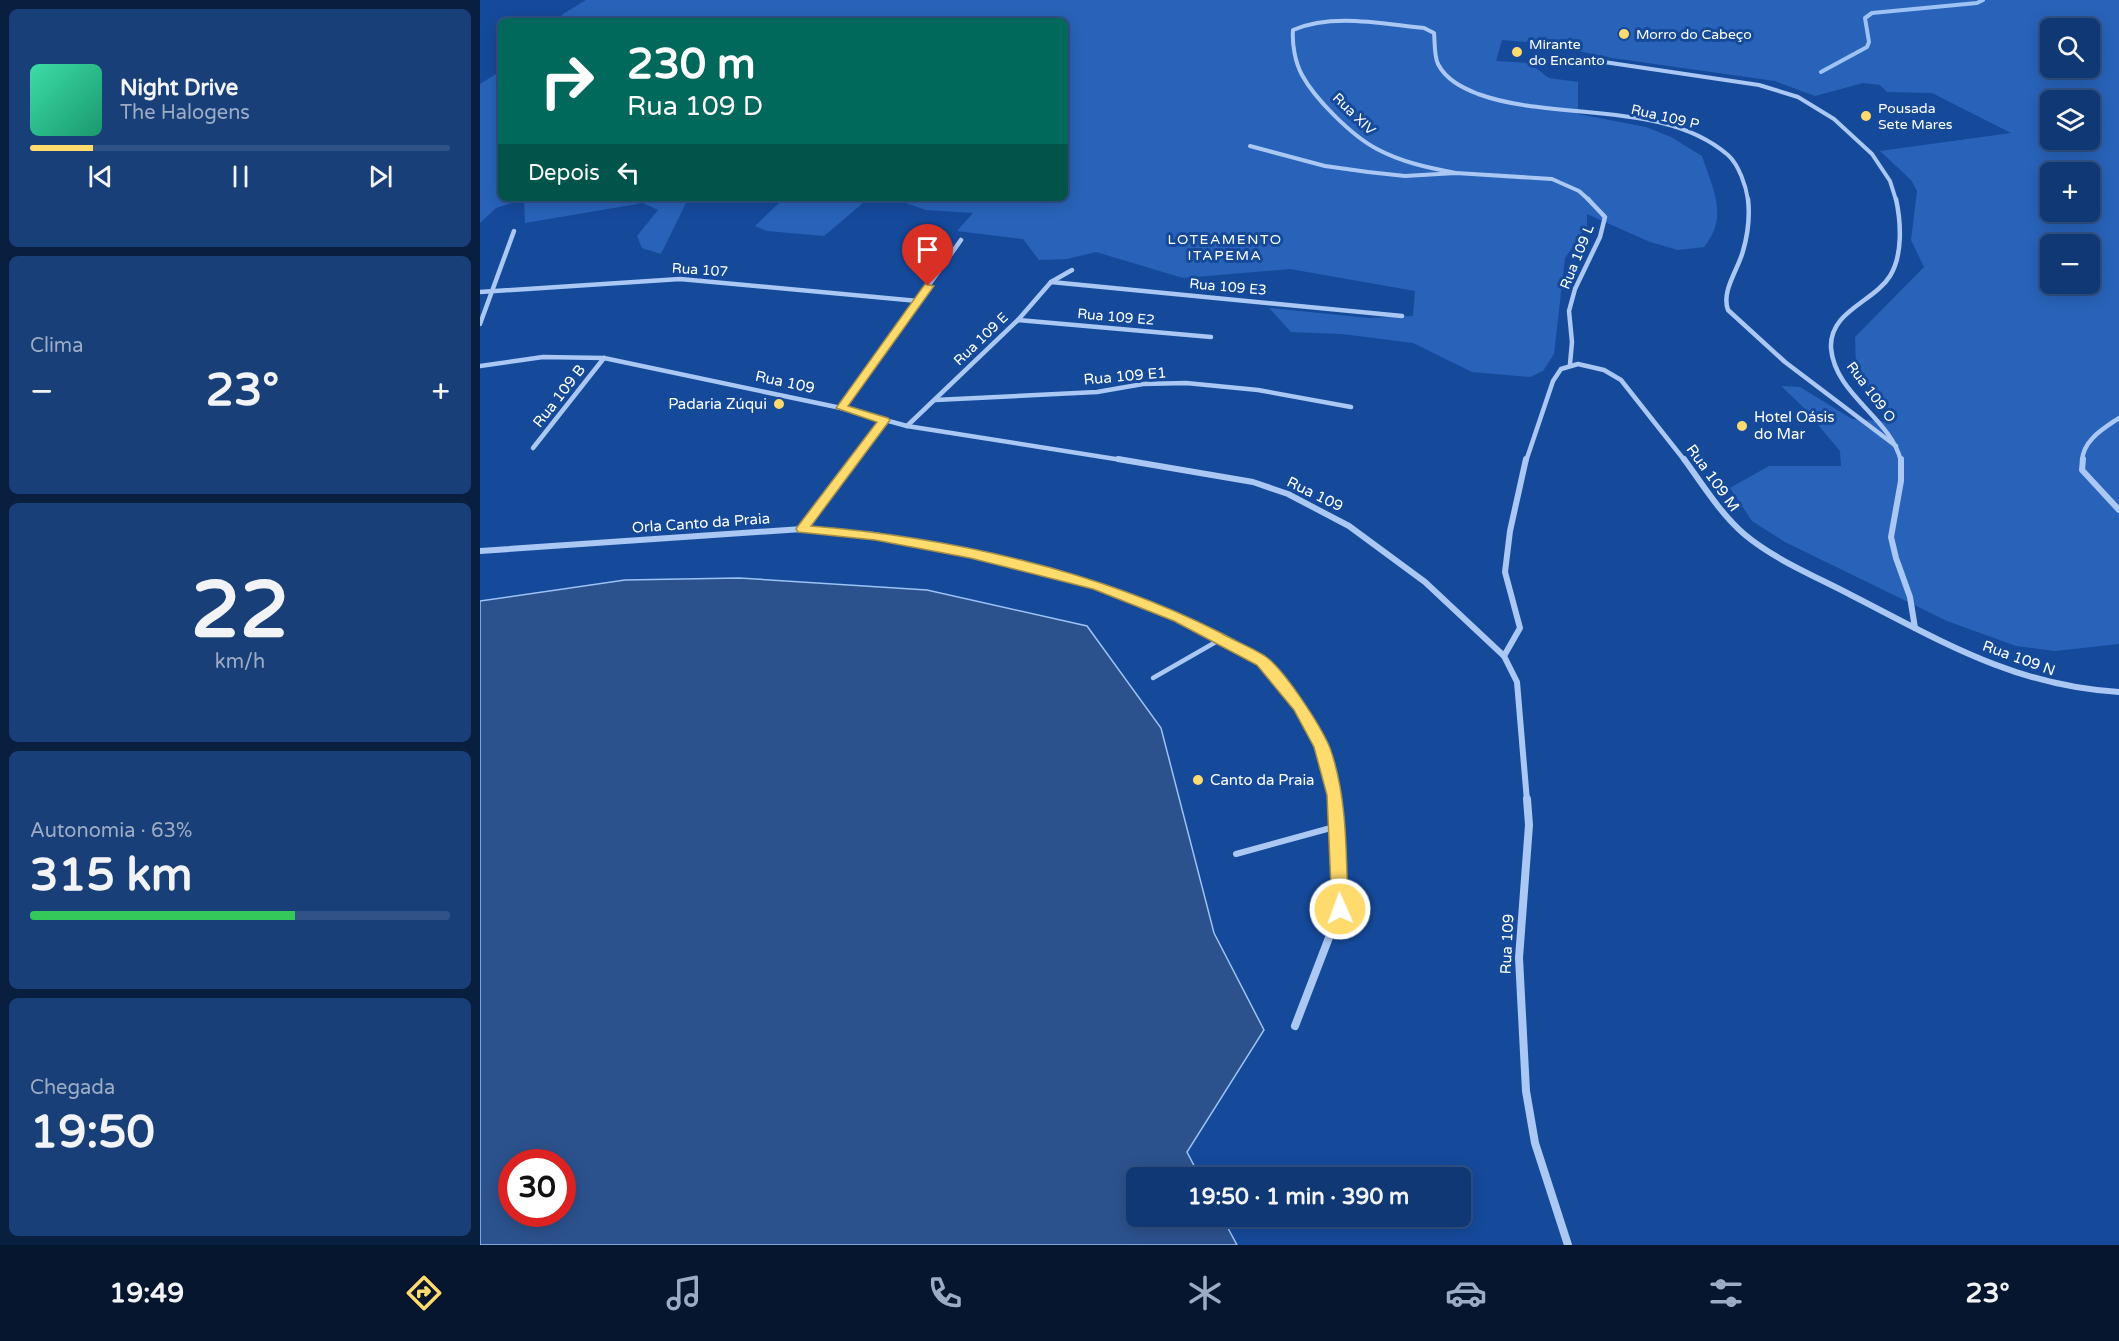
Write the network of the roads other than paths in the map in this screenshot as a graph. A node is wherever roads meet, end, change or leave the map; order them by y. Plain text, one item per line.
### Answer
1 (1431, 30) joint
2 (1577, 58) dead end
3 (1250, 147) dead end
4 (1456, 173) junction
5 (514, 231) dead end
6 (961, 240) dead end
7 (1072, 270) dead end
8 (1051, 282) junction
9 (492, 291) junction
10 (480, 292) edge
11 (918, 301) junction
12 (1402, 316) dead end
13 (1018, 320) junction
14 (480, 324) edge
15 (1211, 338) dead end
16 (604, 358) junction
17 (1570, 364) junction
18 (480, 366) edge
19 (936, 400) junction
20 (1351, 407) dead end
21 (841, 408) junction
22 (2119, 418) edge
23 (884, 420) junction
24 (907, 426) junction
25 (1896, 446) junction
26 (533, 448) dead end
27 (2119, 510) edge
28 (802, 529) junction
29 (480, 551) edge
30 (1915, 628) junction
31 (1222, 639) junction
32 (1504, 656) junction
33 (1153, 678) dead end
34 (2119, 692) edge
35 (1338, 826) junction
36 (1236, 854) dead end
37 (1295, 1026) dead end
38 (1568, 1245) edge

1 - 4 street, Rua XIV
1 - 25 street, Rua 109 P
2 - 25 street, Rua 109 O
3 - 4 street, Rua 109 L
4 - 17 street, Rua 109 L
5 - 9 street
6 - 11 street
7 - 8 street, Rua 109 E
8 - 12 street, Rua 109 E3
8 - 13 street, Rua 109 E
9 - 10 street, Rua 107
9 - 11 street, Rua 107
9 - 14 street
11 - 21 street
13 - 15 street, Rua 109 E2
13 - 19 street, Rua 109 E
16 - 18 street, Rua 109
16 - 21 street, Rua 109
16 - 26 street, Rua 109 B
17 - 30 street, Rua 109 M
17 - 32 street
19 - 20 street, Rua 109 E1
19 - 24 street, Rua 109 E
21 - 23 street, Rua 109
22 - 27 street
23 - 24 street, Rua 109
23 - 28 street
24 - 32 street, Rua 109
25 - 30 street, Rua 109 O
28 - 29 street, Orla Canto da Praia
28 - 31 street, Orla Canto da Praia
30 - 34 street, Rua 109 N
31 - 33 lane
31 - 35 street, Orla Canto da Praia
32 - 38 street, Rua 109
35 - 36 lane
35 - 37 street, Orla Canto da Praia

